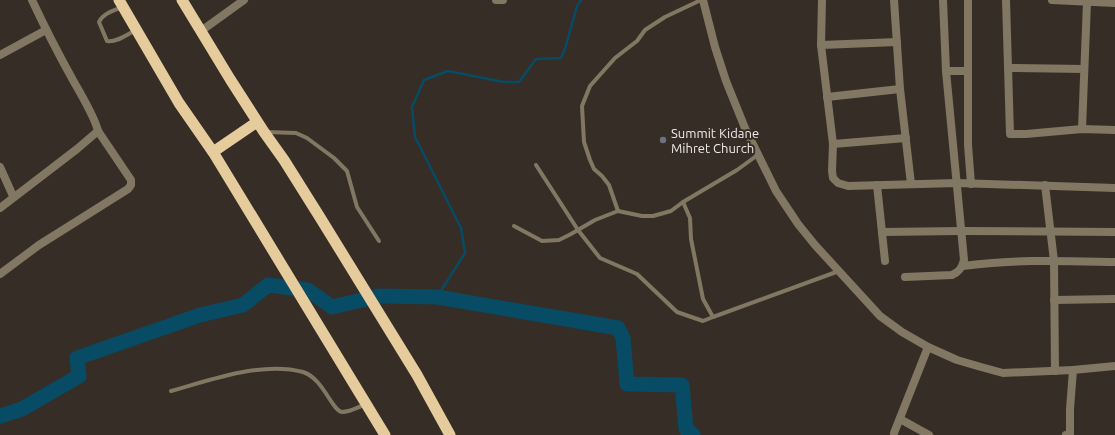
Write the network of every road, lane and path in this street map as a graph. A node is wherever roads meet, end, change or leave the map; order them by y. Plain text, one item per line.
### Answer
1 (32, 0) edge
2 (182, 0) edge
3 (244, 0) edge
4 (496, 0) edge
5 (503, 0) edge
6 (702, 0) edge
7 (822, 0) edge
8 (894, 0) edge
9 (944, 0) edge
10 (968, 0) edge
11 (1006, 0) edge
12 (1052, 0) edge
13 (1087, 2) junction
14 (121, 3) edge
15 (1115, 3) edge
16 (46, 30) junction
17 (136, 30) junction
18 (201, 31) junction
19 (897, 42) junction
20 (821, 45) junction
21 (0, 55) edge
22 (1009, 68) junction
23 (1084, 69) junction
24 (946, 71) junction
25 (968, 71) junction
26 (900, 89) junction
27 (827, 97) junction
28 (257, 122) junction
29 (1082, 129) junction
30 (1115, 130) edge
31 (98, 131) junction
32 (264, 132) junction
33 (906, 138) junction
34 (833, 144) junction
35 (213, 152) junction
36 (759, 154) junction
37 (536, 165) dead end
38 (0, 167) edge
39 (957, 183) junction
40 (911, 184) junction
41 (970, 184) junction
42 (877, 186) junction
43 (1045, 186) junction
44 (1115, 188) edge
45 (13, 196) junction
46 (683, 202) junction
47 (0, 208) edge
48 (618, 211) junction
49 (514, 226) dead end
50 (578, 230) junction
51 (961, 231) junction
52 (1050, 231) junction
53 (882, 232) junction
54 (1115, 232) edge
55 (379, 241) dead end
56 (885, 261) dead end
57 (1054, 261) junction
58 (1115, 262) edge
59 (963, 266) junction
60 (840, 271) junction
61 (0, 274) edge
62 (904, 277) dead end
63 (1115, 299) edge
64 (1054, 300) junction
65 (713, 317) junction
66 (928, 347) junction
67 (1115, 366) edge
68 (1073, 370) junction
69 (1055, 371) junction
70 (171, 391) dead end
71 (366, 404) junction
72 (900, 419) junction
73 (894, 433) dead end
74 (385, 435) edge
75 (450, 435) edge
76 (929, 435) edge
77 (1069, 435) edge

1 - 16 street
2 - 18 highway
3 - 18 street
4 - 5 street
6 - 36 street
6 - 48 lane
7 - 20 street
8 - 19 street
9 - 24 street
10 - 25 street
11 - 22 street
12 - 13 street
13 - 15 street
13 - 23 street
14 - 17 highway
14 - 17 lane
16 - 21 street
16 - 31 street
17 - 35 highway
18 - 28 highway
19 - 20 street
19 - 26 street
20 - 27 street
22 - 23 street
22 - 29 street
23 - 29 street
24 - 25 street
24 - 39 street
25 - 41 street
26 - 27 street
26 - 33 street
27 - 34 street
28 - 32 highway
28 - 35 highway
29 - 30 street
31 - 45 street
31 - 61 street
32 - 55 lane
32 - 75 highway
33 - 34 street
33 - 40 street
34 - 42 street
35 - 71 highway
36 - 46 lane
36 - 60 street
37 - 50 lane
38 - 45 street
39 - 40 street
39 - 41 street
39 - 51 street
40 - 42 street
41 - 43 street
42 - 53 street
43 - 44 street
43 - 52 street
45 - 47 street
46 - 48 lane
46 - 65 lane
48 - 50 lane
49 - 50 lane
50 - 65 lane
51 - 52 street
51 - 53 street
51 - 59 street
52 - 54 street
52 - 57 street
53 - 56 street
57 - 58 street
57 - 59 street
57 - 64 street
59 - 62 street
60 - 65 lane
60 - 66 street
63 - 64 street
64 - 69 street
66 - 69 street
66 - 72 street
67 - 68 street
68 - 69 street
68 - 77 street
70 - 71 lane
71 - 74 highway
72 - 73 street
72 - 76 street

